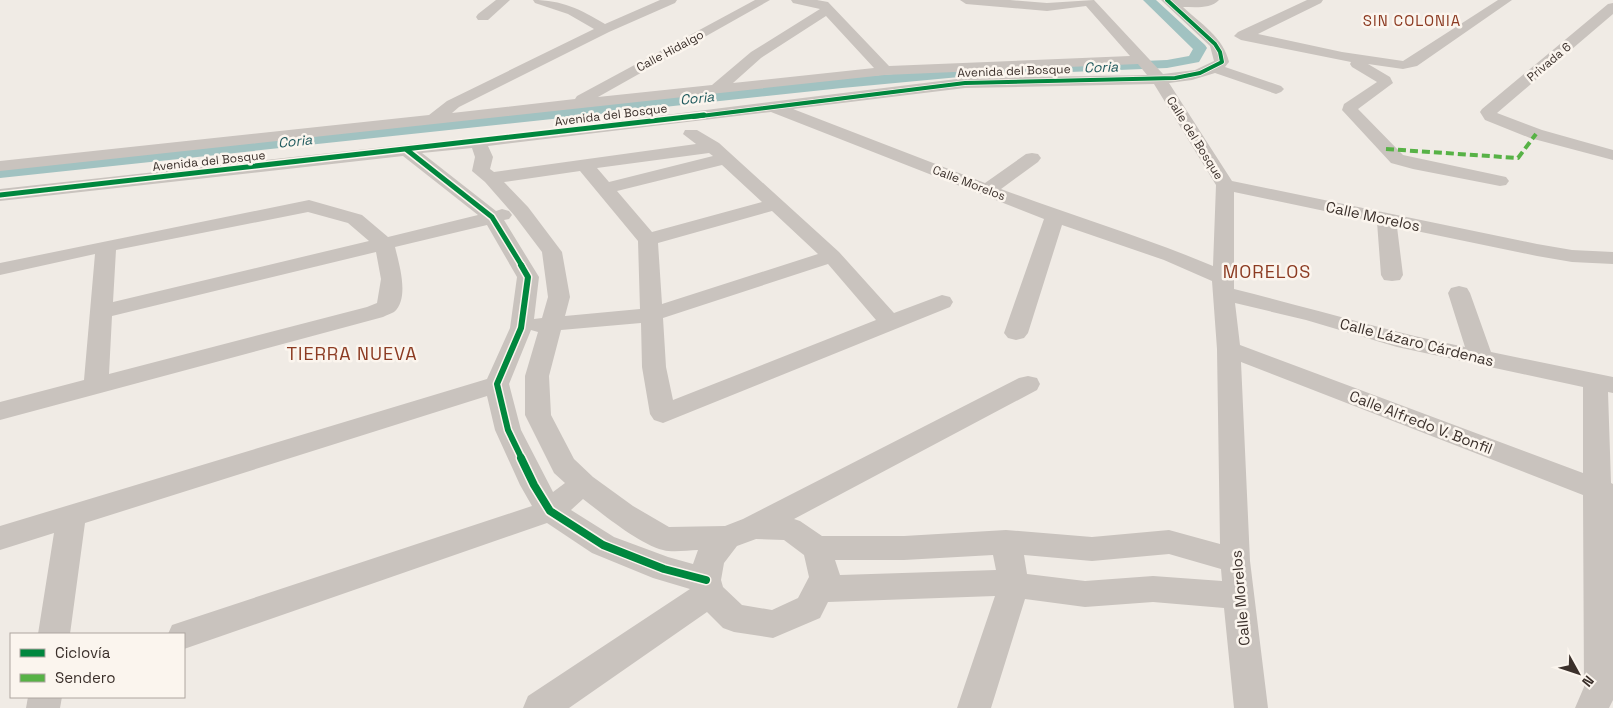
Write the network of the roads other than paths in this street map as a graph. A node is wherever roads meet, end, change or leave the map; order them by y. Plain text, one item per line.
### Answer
1 (504, 0) edge
2 (539, 0) edge
3 (671, 0) edge
4 (764, 0) edge
5 (797, 0) edge
6 (966, 0) edge
7 (1213, 0) edge
8 (1317, 0) edge
9 (1506, 0) edge
10 (1088, 1) edge
11 (1170, 2) edge
12 (1613, 7) edge
13 (826, 11) junction
14 (483, 17) dead end
15 (1607, 20) edge
16 (604, 29) junction
17 (1243, 35) junction
18 (1215, 44) junction
19 (756, 55) junction
20 (1342, 56) junction
21 (1402, 64) junction
22 (1218, 65) junction
23 (1149, 68) junction
24 (886, 70) junction
25 (1382, 77) junction
26 (801, 80) junction
27 (718, 88) junction
28 (1276, 89) dead end
29 (578, 104) junction
30 (772, 107) junction
31 (433, 119) junction
32 (691, 134) dead end
33 (480, 146) junction
34 (719, 153) junction
35 (412, 154) junction
36 (1613, 155) edge
37 (1032, 158) dead end
38 (586, 165) junction
39 (0, 166) edge
40 (491, 178) junction
41 (1500, 181) dead end
42 (1225, 186) junction
43 (605, 188) junction
44 (987, 190) junction
45 (0, 195) edge
46 (775, 204) junction
47 (521, 211) junction
48 (1055, 216) junction
49 (492, 217) junction
50 (1386, 219) junction
51 (648, 240) junction
52 (384, 244) junction
53 (106, 246) junction
54 (832, 256) junction
55 (1613, 258) edge
56 (0, 269) edge
57 (1392, 275) dead end
58 (1223, 285) junction
59 (1459, 293) dead end
60 (942, 302) dead end
61 (101, 312) junction
62 (650, 315) junction
63 (552, 323) junction
64 (890, 323) junction
65 (522, 328) junction
66 (1016, 333) dead end
67 (1229, 349) junction
68 (1481, 358) junction
69 (497, 384) junction
70 (1028, 384) dead end
71 (1604, 384) edge
72 (96, 385) junction
73 (0, 411) edge
74 (583, 484) junction
75 (1606, 492) edge
76 (550, 511) junction
77 (71, 517) junction
78 (740, 533) junction
79 (0, 538) edge
80 (1006, 542) junction
81 (817, 548) junction
82 (1235, 561) junction
83 (1014, 585) junction
84 (707, 587) junction
85 (819, 589) junction
86 (1239, 596) junction
87 (54, 633) edge
88 (185, 635) edge
89 (1602, 698) edge
90 (540, 708) edge
91 (974, 708) edge
92 (1251, 708) edge

1 - 14 street
2 - 16 street
3 - 16 street
4 - 29 street, Calle Hidalgo
5 - 13 street
6 - 10 street
7 - 11 street
8 - 17 street
9 - 21 street
10 - 23 street, Calle del Bosque
11 - 18 street
12 - 15 street, Privada 6
13 - 19 street
13 - 24 street
15 - 36 street, Privada 6
16 - 31 street
17 - 18 street
17 - 20 street
18 - 22 street
19 - 26 street
19 - 27 street
20 - 21 street
20 - 25 street
21 - 25 street
22 - 23 street, Avenida del Bosque
22 - 28 street
23 - 24 street
23 - 30 street, Avenida del Bosque
23 - 42 street, Calle del Bosque
24 - 26 street
25 - 41 street
26 - 27 street
27 - 29 street
29 - 31 street
30 - 33 street, Avenida del Bosque
30 - 44 street, Calle Morelos
31 - 39 street
32 - 34 street
33 - 35 street, Avenida del Bosque
33 - 40 street
34 - 38 street
34 - 43 street
34 - 46 street
35 - 45 street, Avenida del Bosque
35 - 49 street
37 - 44 street
38 - 40 street
38 - 43 street
40 - 47 street
42 - 50 street, Calle Morelos
42 - 58 street, Calle Morelos
43 - 51 street
44 - 48 street, Calle Morelos
46 - 51 street
46 - 54 street
47 - 49 street
47 - 63 street
48 - 58 street, Calle Morelos
48 - 66 street
49 - 52 street
49 - 65 street
50 - 55 street, Calle Morelos
50 - 57 street
51 - 62 street
52 - 53 street
52 - 61 street
52 - 72 street
53 - 56 street
53 - 61 street
54 - 62 street
54 - 64 street
58 - 67 street, Calle Morelos
58 - 68 street, Calle Lázaro Cárdenas
59 - 68 street
60 - 64 street
61 - 72 street
62 - 63 street
62 - 64 street
63 - 65 street
63 - 74 street
65 - 69 street
67 - 75 street, Calle Alfredo V. Bonfil
67 - 82 street, Calle Morelos
68 - 71 street, Calle Lázaro Cárdenas
69 - 76 street
69 - 77 street
70 - 78 street
71 - 75 street
72 - 73 street
74 - 76 street
74 - 78 street
75 - 89 street
76 - 84 street
76 - 88 street
77 - 79 street
77 - 87 street
78 - 81 street
78 - 84 street
80 - 81 street
80 - 82 street
80 - 83 street
81 - 85 street
82 - 86 street, Calle Morelos
83 - 85 street
83 - 86 street
83 - 91 street
84 - 85 street
84 - 90 street
86 - 92 street, Calle Morelos

